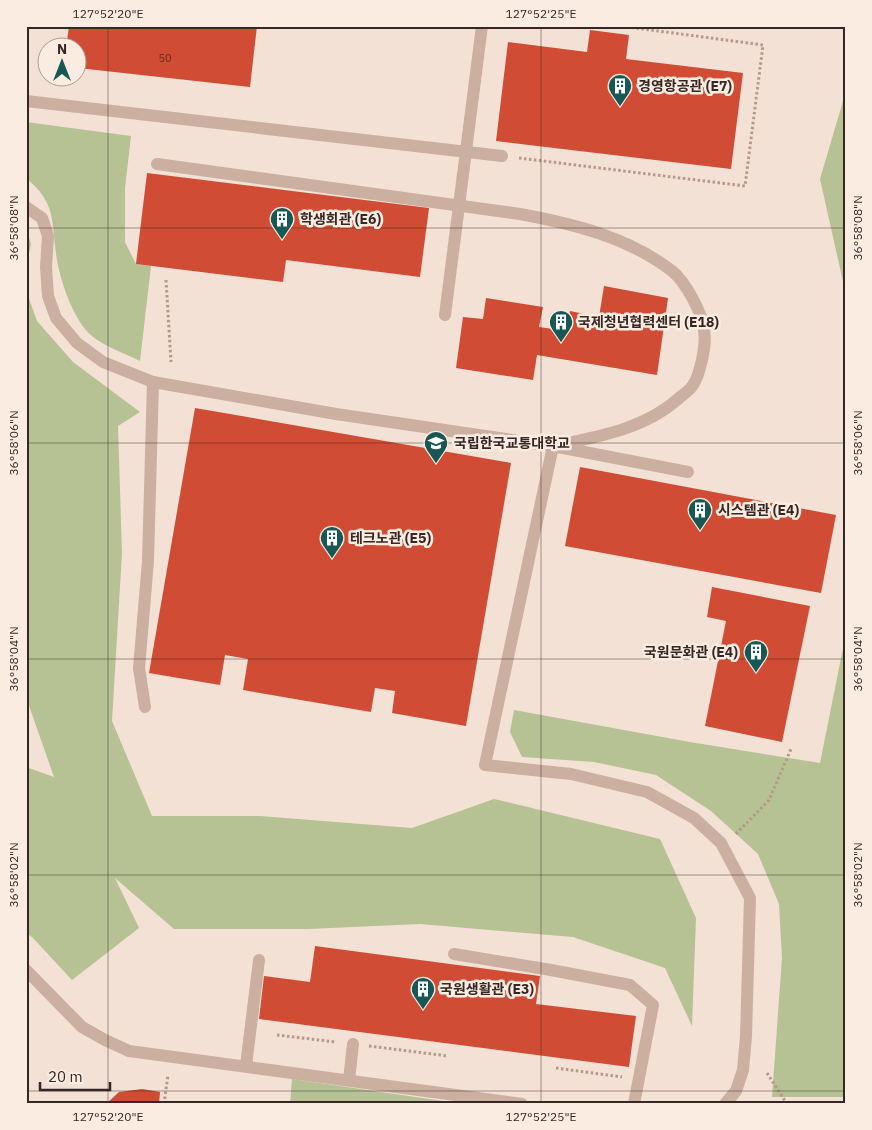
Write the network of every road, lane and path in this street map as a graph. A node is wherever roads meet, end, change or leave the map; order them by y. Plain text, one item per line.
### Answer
1 (482, 26) edge
2 (621, 26) edge
3 (26, 101) edge
4 (466, 152) junction
5 (502, 156) joint
6 (157, 164) dead end
7 (460, 206) junction
8 (26, 207) edge
9 (166, 280) dead end
10 (445, 315) dead end
11 (171, 362) dead end
12 (152, 382) junction
13 (553, 446) junction
14 (688, 472) dead end
15 (145, 707) dead end
16 (791, 749) dead end
17 (736, 834) dead end
18 (454, 954) dead end
19 (259, 960) dead end
20 (26, 970) edge
21 (276, 1035) dead end
22 (354, 1044) junction
23 (448, 1056) dead end
24 (170, 1058) junction
25 (246, 1066) junction
26 (556, 1068) dead end
27 (767, 1073) dead end
28 (628, 1077) dead end
29 (349, 1080) junction
30 (164, 1104) edge
31 (522, 1104) edge
32 (634, 1104) edge
33 (725, 1104) edge
34 (787, 1104) edge

1 - 4 lane
2 - 5 path
3 - 4 lane
4 - 5 lane
4 - 7 lane
6 - 7 lane
7 - 10 lane
7 - 13 lane
8 - 12 lane
9 - 11 path
12 - 13 lane
12 - 15 lane
13 - 14 lane
13 - 33 lane
16 - 17 path
18 - 32 lane
19 - 25 lane
20 - 24 lane
21 - 22 path
22 - 23 path
22 - 29 lane
24 - 25 lane
24 - 30 path
25 - 29 lane
26 - 28 path
27 - 34 path
29 - 31 lane

